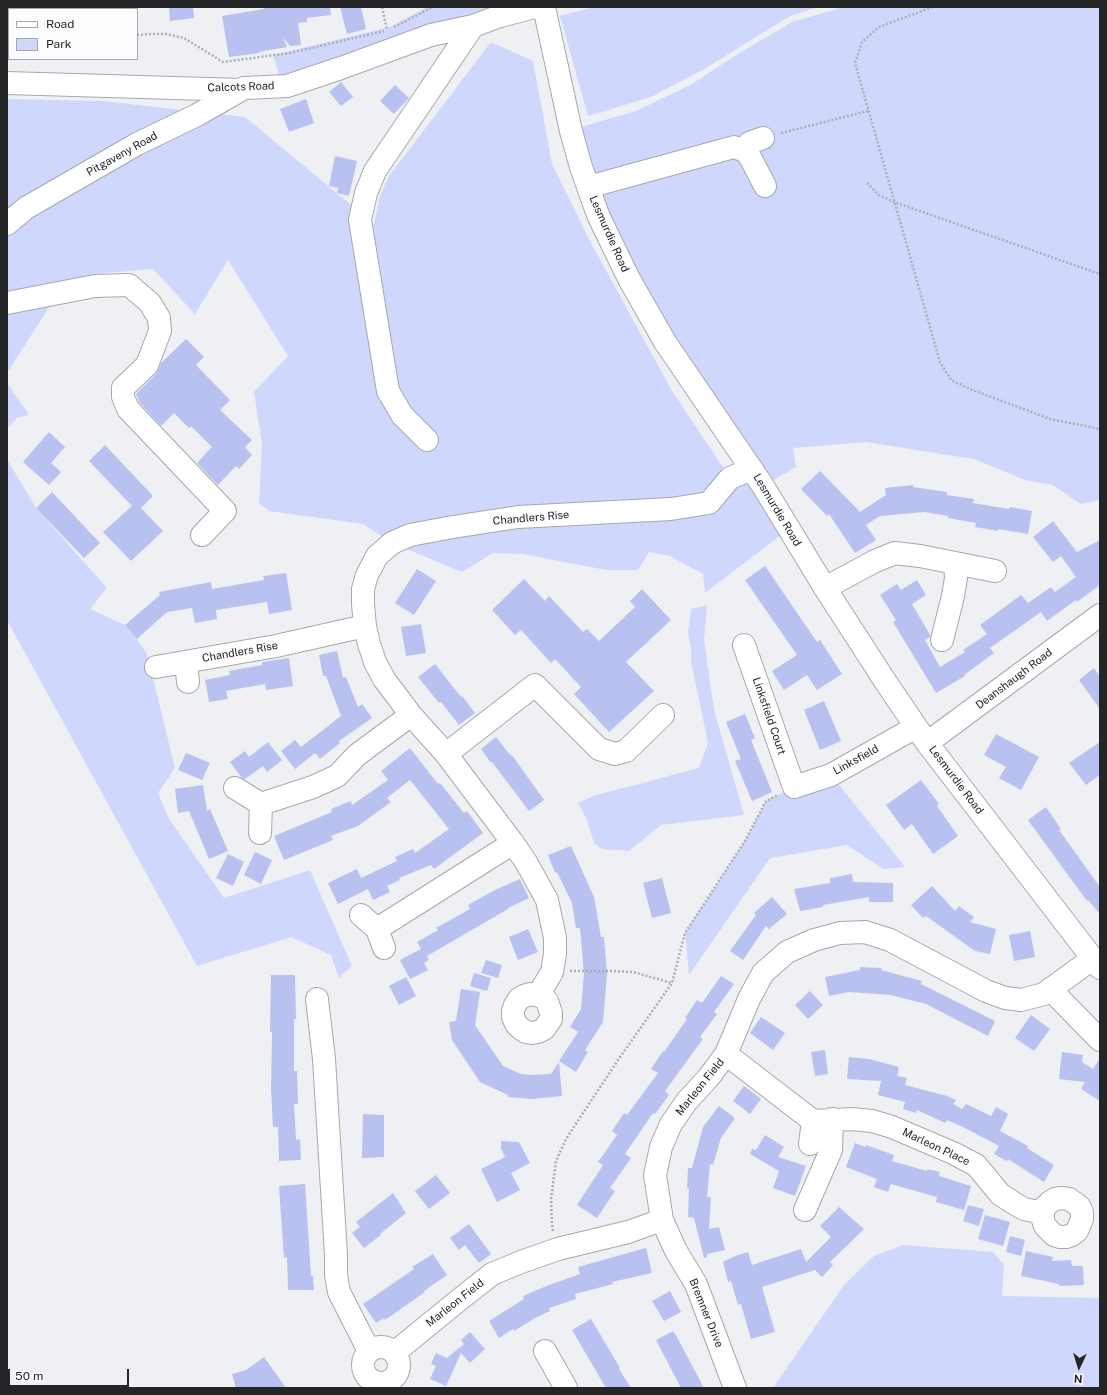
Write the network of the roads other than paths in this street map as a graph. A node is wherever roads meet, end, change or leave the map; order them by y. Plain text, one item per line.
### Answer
1 (535, 7) edge
2 (544, 7) edge
3 (473, 26) junction
4 (7, 83) edge
5 (241, 90) junction
6 (763, 138) road end
7 (745, 151) junction
8 (765, 186) dead end
9 (588, 187) junction
10 (7, 224) edge
11 (7, 303) edge
12 (427, 440) dead end
13 (752, 469) junction
14 (202, 535) dead end
15 (955, 563) junction
16 (995, 571) dead end
17 (825, 588) junction
18 (1099, 619) edge
19 (365, 626) junction
20 (942, 640) dead end
21 (744, 645) dead end
22 (156, 667) dead end
23 (411, 714) junction
24 (663, 715) dead end
25 (922, 735) junction
26 (446, 754) junction
27 (235, 788) dead end
28 (794, 788) joint
29 (261, 804) junction
30 (260, 833) dead end
31 (513, 844) junction
32 (361, 915) dead end
33 (1096, 964) edge
34 (1050, 989) junction
35 (537, 995) dead end
36 (317, 999) dead end
37 (1100, 1040) edge
38 (726, 1054) junction
39 (822, 1120) junction
40 (810, 1144) dead end
41 (805, 1210) dead end
42 (1043, 1213) dead end
43 (662, 1220) junction
44 (369, 1351) junction
45 (545, 1351) dead end
46 (394, 1353) junction
47 (393, 1383) edge
48 (566, 1388) edge
49 (735, 1388) edge

1 - 3 street, Calcots Road
2 - 9 street, Lesmurdie Road
3 - 5 street, Calcots Road
3 - 12 street
4 - 5 street, Calcots Road
5 - 10 street, Pitgaveny Road
6 - 7 street
7 - 8 street
7 - 9 street
9 - 13 street, Lesmurdie Road
11 - 14 street
13 - 17 street, Lesmurdie Road
13 - 19 street, Chandlers Rise
15 - 16 street
15 - 17 street
15 - 20 street
17 - 25 street, Lesmurdie Road
18 - 25 street, Deanshaugh Road
19 - 22 street, Chandlers Rise
19 - 23 street, Chandlers Rise
21 - 28 street, Linksfield Court
23 - 26 street, Chandlers Rise
23 - 29 street
24 - 26 street
25 - 28 street, Linksfield
25 - 33 street, Lesmurdie Road
26 - 31 street, Chandlers Rise
27 - 29 street
29 - 30 street
31 - 32 street
31 - 35 street, Chandlers Rise
33 - 34 street, Marleon Field
34 - 37 street
34 - 38 street, Marleon Field
36 - 44 street
38 - 39 street
38 - 43 street, Marleon Field
39 - 40 street
39 - 41 street
39 - 42 street, Marleon Place
43 - 46 street, Marleon Field
43 - 49 street, Bremner Drive
44 - 46 street
44 - 47 street
45 - 48 street
46 - 47 street

